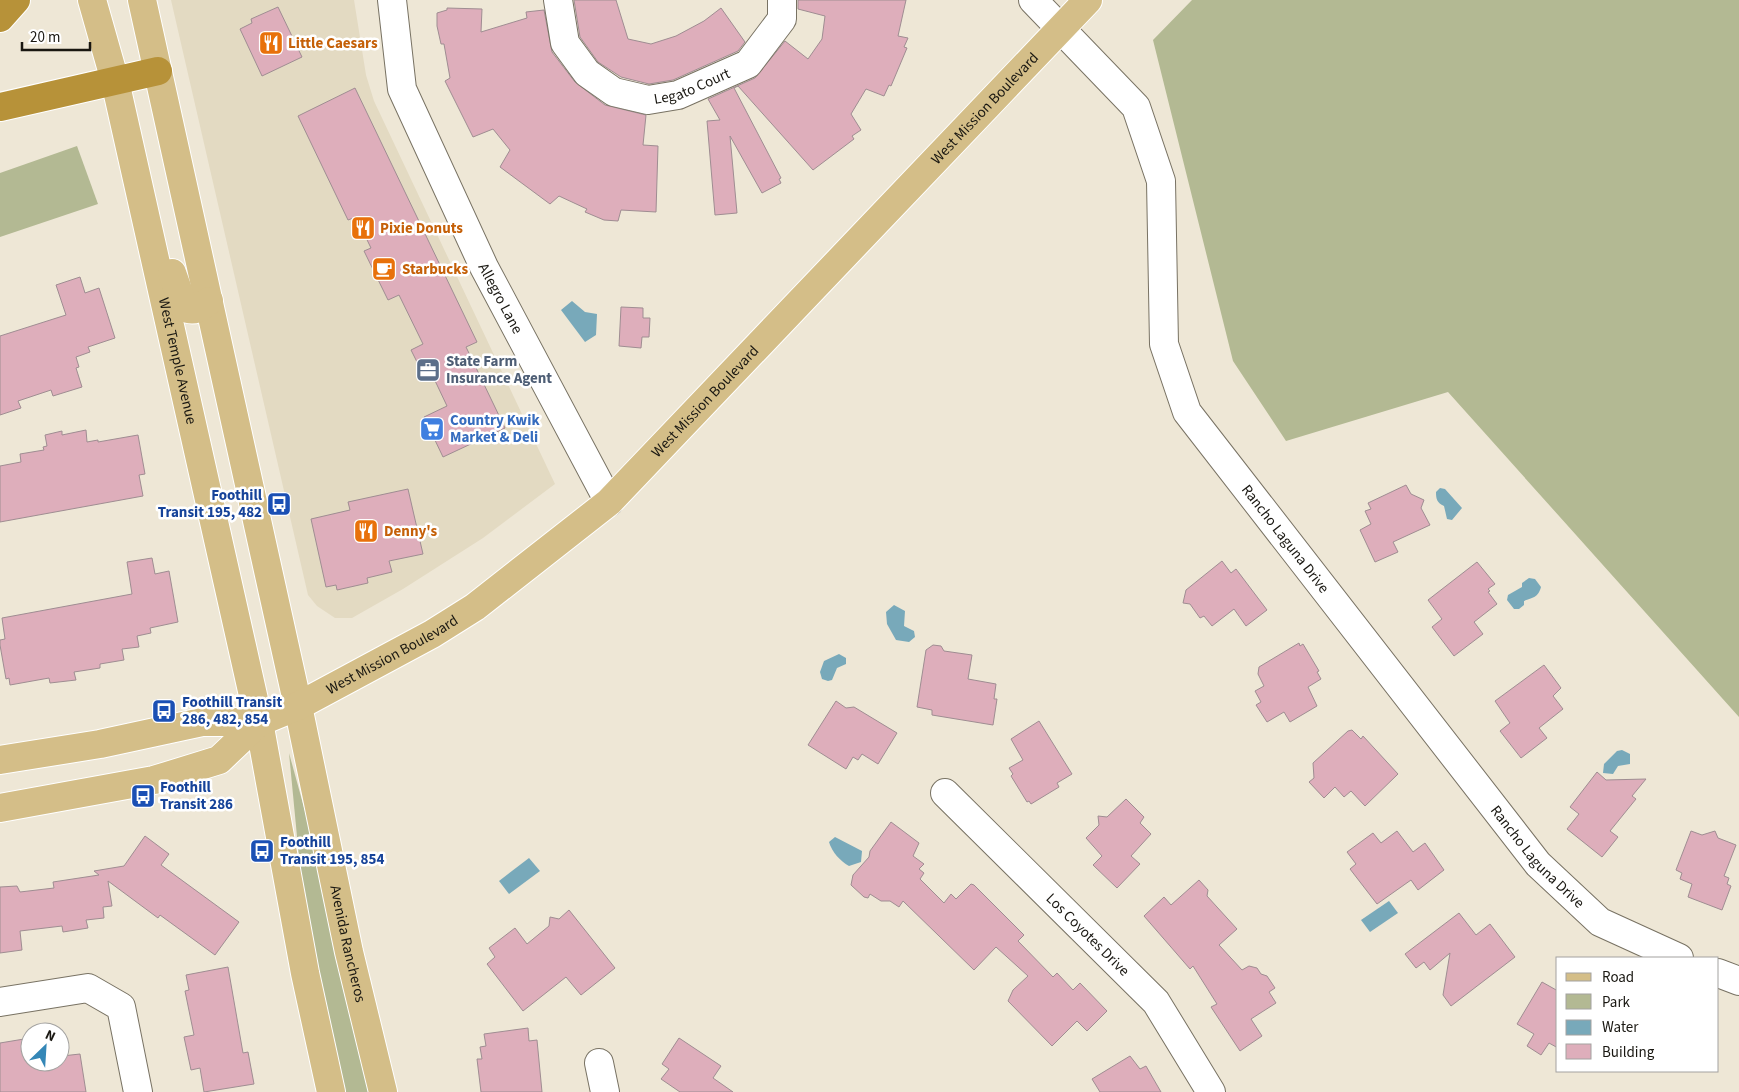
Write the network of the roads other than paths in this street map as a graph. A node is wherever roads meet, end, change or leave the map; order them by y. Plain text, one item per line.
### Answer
1 (16, 0) edge
2 (92, 0) edge
3 (142, 0) edge
4 (392, 0) edge
5 (558, 0) edge
6 (782, 0) edge
7 (1033, 0) edge
8 (1088, 0) edge
9 (0, 18) edge
10 (1062, 28) junction
11 (158, 71) junction
12 (115, 81) junction
13 (0, 107) edge
14 (140, 195) junction
15 (210, 301) junction
16 (609, 502) junction
17 (298, 706) junction
18 (259, 722) junction
19 (0, 760) edge
20 (945, 794) dead end
21 (0, 808) edge
22 (1677, 957) edge
23 (1719, 973) edge
24 (1739, 981) edge
25 (0, 1002) edge
26 (599, 1063) dead end
27 (138, 1092) edge
28 (331, 1092) edge
29 (383, 1092) edge
30 (605, 1092) edge
31 (1211, 1092) edge

1 - 9 highway
2 - 12 main road, West Temple Avenue
3 - 11 main road
4 - 16 street, Allegro Lane
5 - 6 street, Legato Court
7 - 10 street
8 - 10 main road, West Mission Boulevard
10 - 16 main road, West Mission Boulevard
10 - 22 street, Rancho Laguna Drive
11 - 12 highway
11 - 15 main road
12 - 13 highway
12 - 14 main road, West Temple Avenue
14 - 15 main road
14 - 18 main road, West Temple Avenue
15 - 17 main road
16 - 17 main road, West Mission Boulevard
17 - 18 main road, West Mission Boulevard
17 - 29 main road, Avenida Rancheros
18 - 19 main road
18 - 21 main road
18 - 28 main road
20 - 31 street, Los Coyotes Drive
23 - 24 street
25 - 27 street
26 - 30 street

